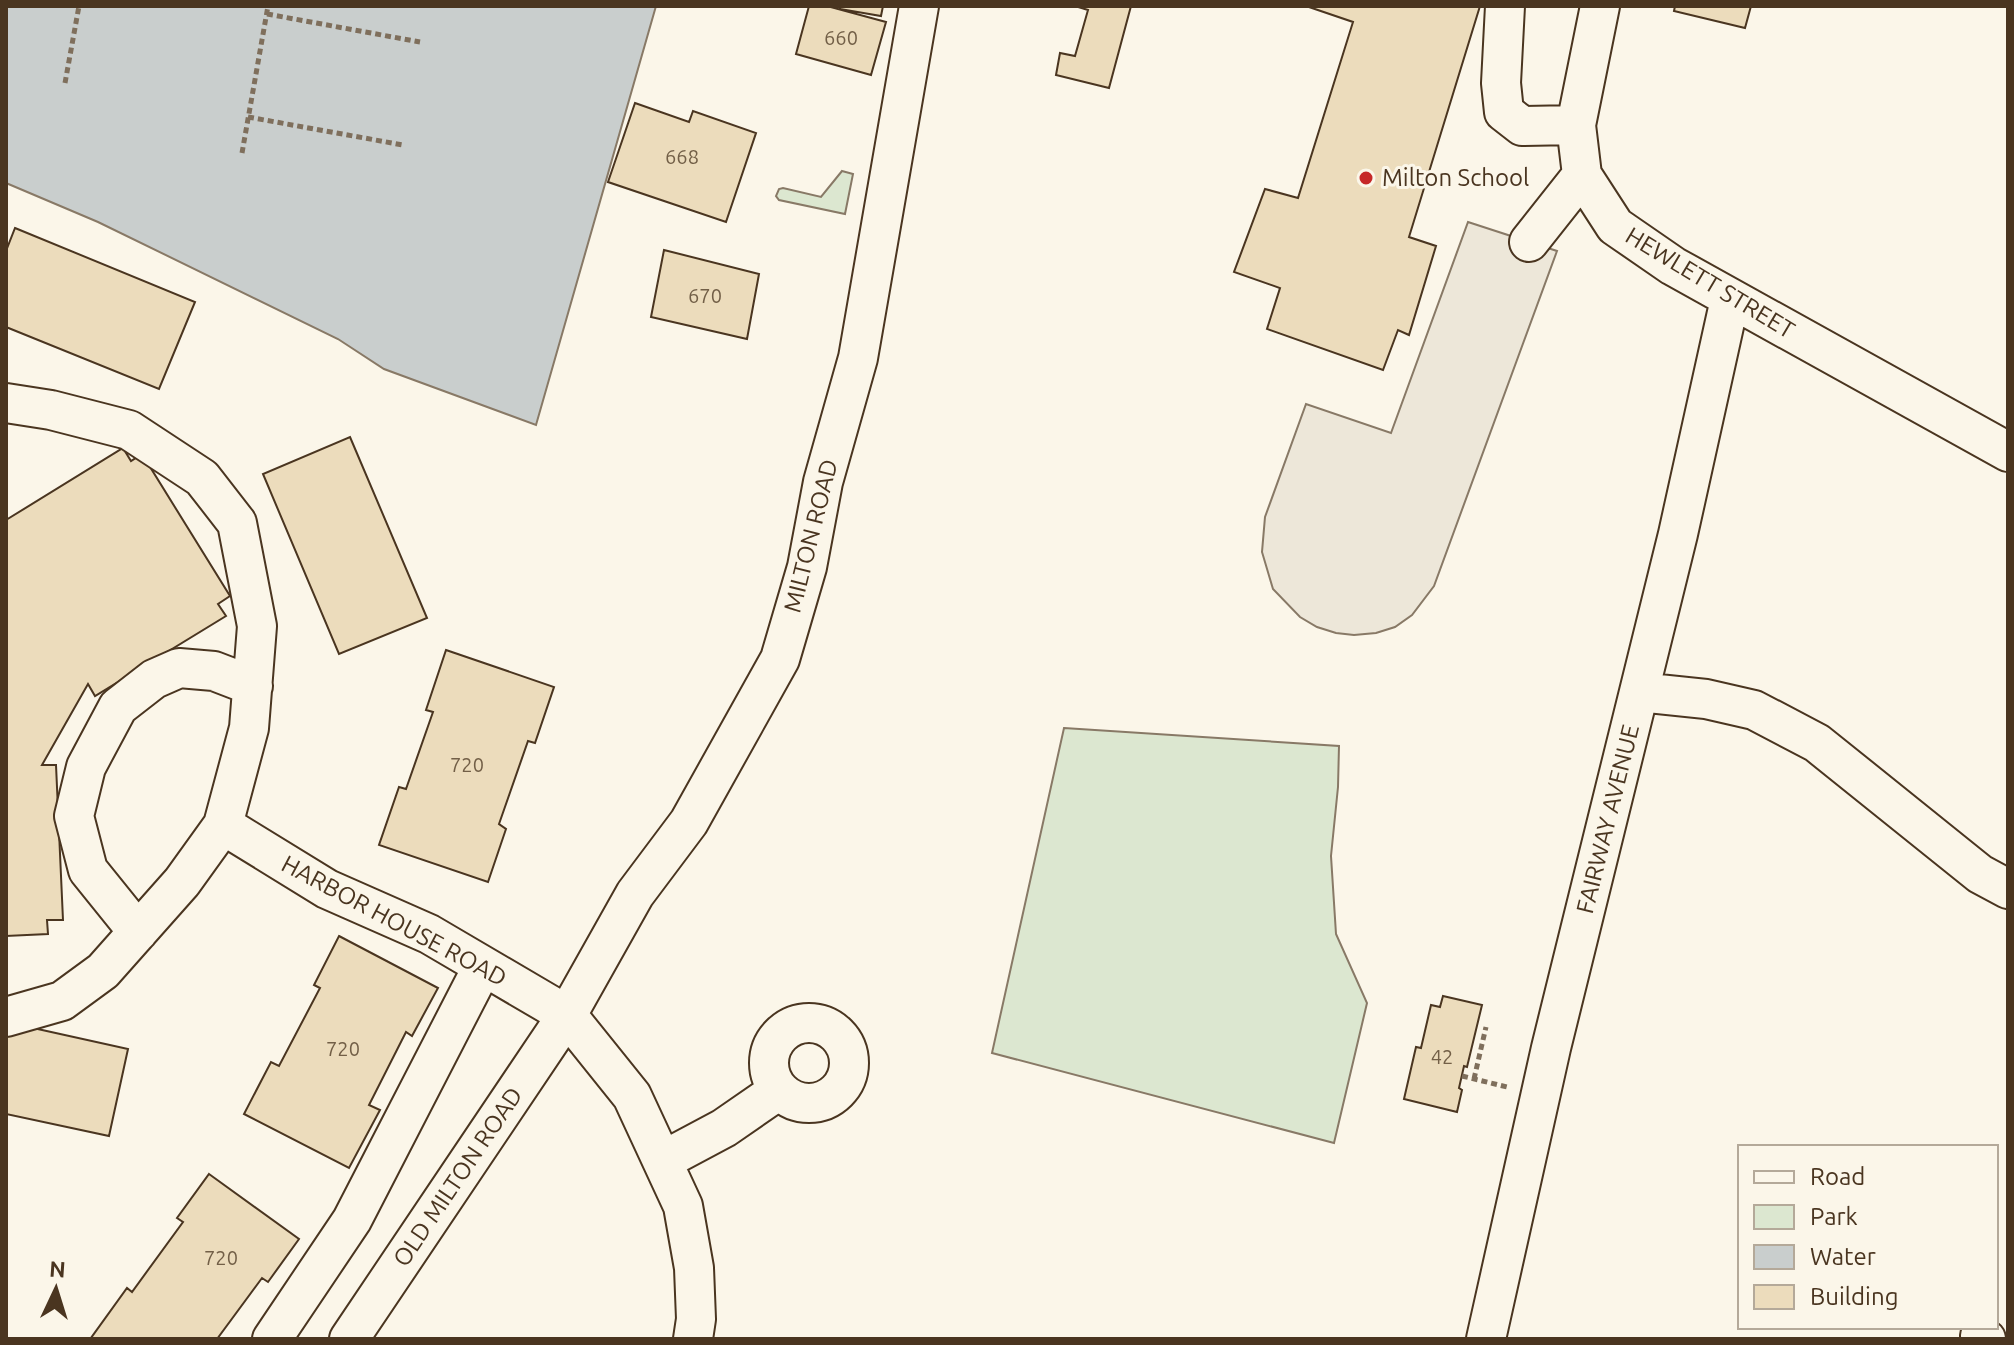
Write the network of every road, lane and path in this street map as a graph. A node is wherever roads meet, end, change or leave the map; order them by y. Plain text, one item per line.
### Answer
1 (79, 6) edge
2 (268, 6) edge
3 (919, 6) edge
4 (1505, 6) edge
5 (1600, 6) edge
6 (267, 14) junction
7 (420, 42) dead end
8 (65, 83) dead end
9 (248, 117) junction
10 (1576, 125) junction
11 (403, 145) dead end
12 (242, 153) dead end
13 (1582, 175) junction
14 (1529, 242) dead end
15 (1730, 299) junction
16 (6, 403) edge
17 (2008, 452) edge
18 (253, 686) junction
19 (1639, 692) junction
20 (223, 825) junction
21 (2008, 889) edge
22 (138, 932) junction
23 (483, 966) junction
24 (567, 1015) junction
25 (6, 1017) edge
26 (1486, 1027) dead end
27 (1462, 1076) dead end
28 (1474, 1079) junction
29 (779, 1090) dead end
30 (1541, 1096) junction
31 (664, 1160) junction
32 (272, 1339) edge
33 (349, 1339) edge
34 (693, 1339) edge
35 (1486, 1339) edge

1 - 8 path
2 - 6 path
3 - 24 street, MILTON ROAD
4 - 10 street
5 - 10 street, HEWLETT STREET
6 - 7 path
6 - 9 path
9 - 11 path
9 - 12 path
10 - 13 street, HEWLETT STREET
13 - 14 street
13 - 15 street, HEWLETT STREET
15 - 17 street, HEWLETT STREET
15 - 19 street, FAIRWAY AVENUE
16 - 18 street
18 - 20 street
18 - 22 street
19 - 21 street
19 - 30 street, FAIRWAY AVENUE
20 - 22 street
20 - 23 street, HARBOR HOUSE ROAD
22 - 25 street
23 - 24 street, HARBOR HOUSE ROAD
23 - 32 street
24 - 31 street
24 - 33 street, OLD MILTON ROAD
26 - 28 path
27 - 28 path
28 - 30 path
29 - 31 street
30 - 35 street, FAIRWAY AVENUE
31 - 34 street

